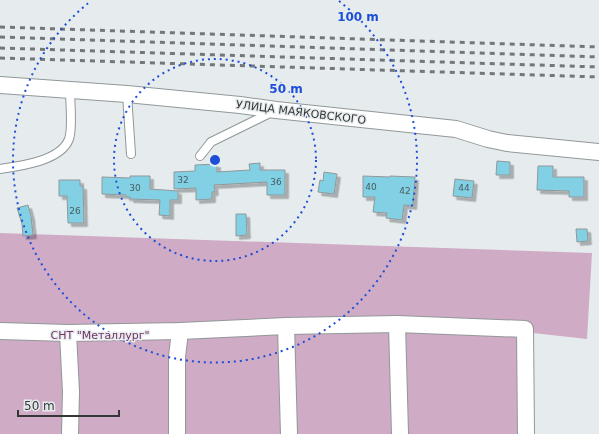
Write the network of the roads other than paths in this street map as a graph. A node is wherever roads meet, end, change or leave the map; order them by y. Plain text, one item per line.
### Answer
1 (0, 85) edge
2 (70, 90) junction
3 (127, 94) junction
4 (276, 110) junction
5 (599, 152) edge
6 (131, 154) dead end
7 (200, 156) dead end
8 (0, 168) edge
9 (397, 324) junction
10 (286, 326) junction
11 (0, 331) edge
12 (180, 331) junction
13 (68, 333) junction
14 (70, 434) edge
15 (177, 434) edge
16 (289, 434) edge
17 (400, 434) edge
18 (526, 434) edge

1 - 2 street, УЛИЦА МАЯКОВСКОГО
2 - 3 street, УЛИЦА МАЯКОВСКОГО
2 - 8 lane
3 - 4 street, УЛИЦА МАЯКОВСКОГО
3 - 6 lane
4 - 5 street, УЛИЦА МАЯКОВСКОГО
4 - 7 lane
9 - 10 street
9 - 17 street
9 - 18 street
10 - 12 street
10 - 16 street
11 - 13 street
12 - 13 street
12 - 15 street
13 - 14 street

